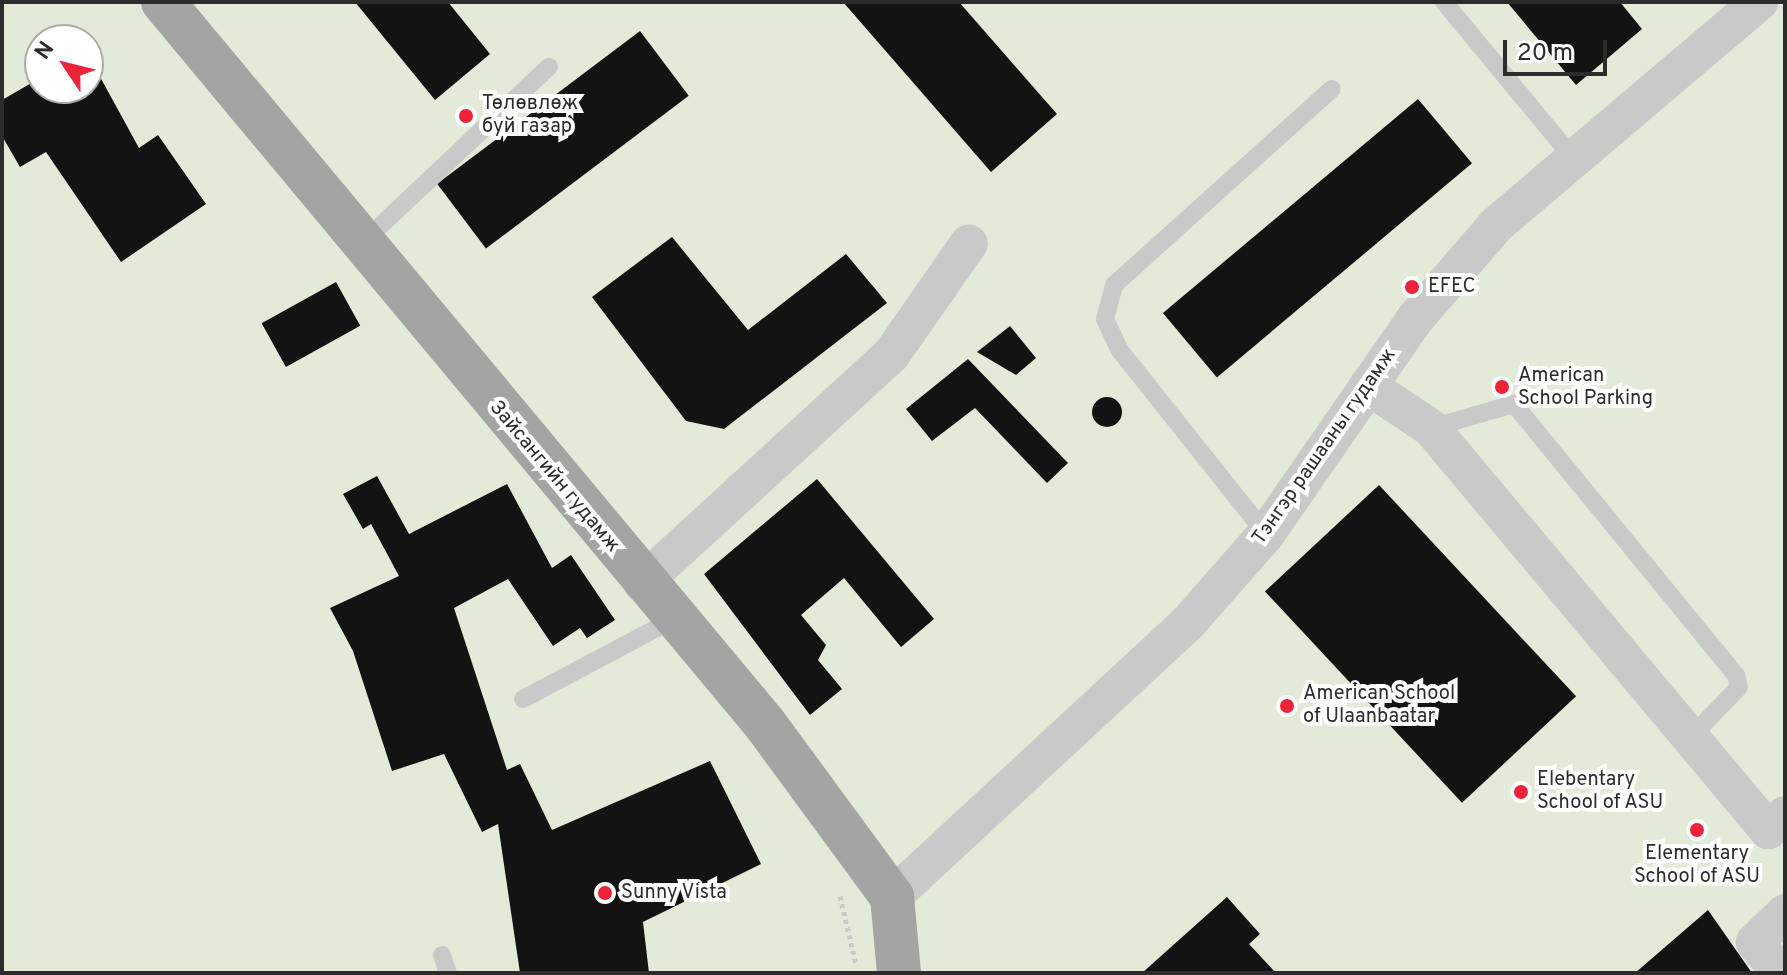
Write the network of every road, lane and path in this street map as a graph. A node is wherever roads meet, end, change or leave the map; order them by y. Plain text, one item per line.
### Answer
1 (163, 2) edge
2 (1444, 2) edge
3 (1759, 2) edge
4 (549, 67) dead end
5 (1332, 89) dead end
6 (1573, 158) junction
7 (969, 243) dead end
8 (360, 245) junction
9 (1368, 386) junction
10 (1431, 428) junction
11 (1266, 534) junction
12 (642, 583) junction
13 (672, 620) junction
14 (523, 699) dead end
15 (1690, 738) junction
16 (1779, 832) edge
17 (892, 897) junction
18 (1785, 913) edge
19 (899, 973) edge
20 (1780, 973) edge

1 - 8 main road, Зайсангийн гудамж
2 - 6 lane
3 - 6 street, Тэнгэр рашааны гудамж
4 - 8 lane
5 - 11 lane
6 - 9 street, Тэнгэр рашааны гудамж
7 - 12 street
8 - 12 main road, Зайсангийн гудамж
9 - 10 street
9 - 11 street, Тэнгэр рашааны гудамж
10 - 15 street
10 - 15 lane
11 - 17 street, Тэнгэр рашааны гудамж
12 - 13 main road, Зайсангийн гудамж
13 - 14 lane
13 - 17 main road, Зайсангийн гудамж
15 - 16 street
17 - 19 main road
18 - 20 street

